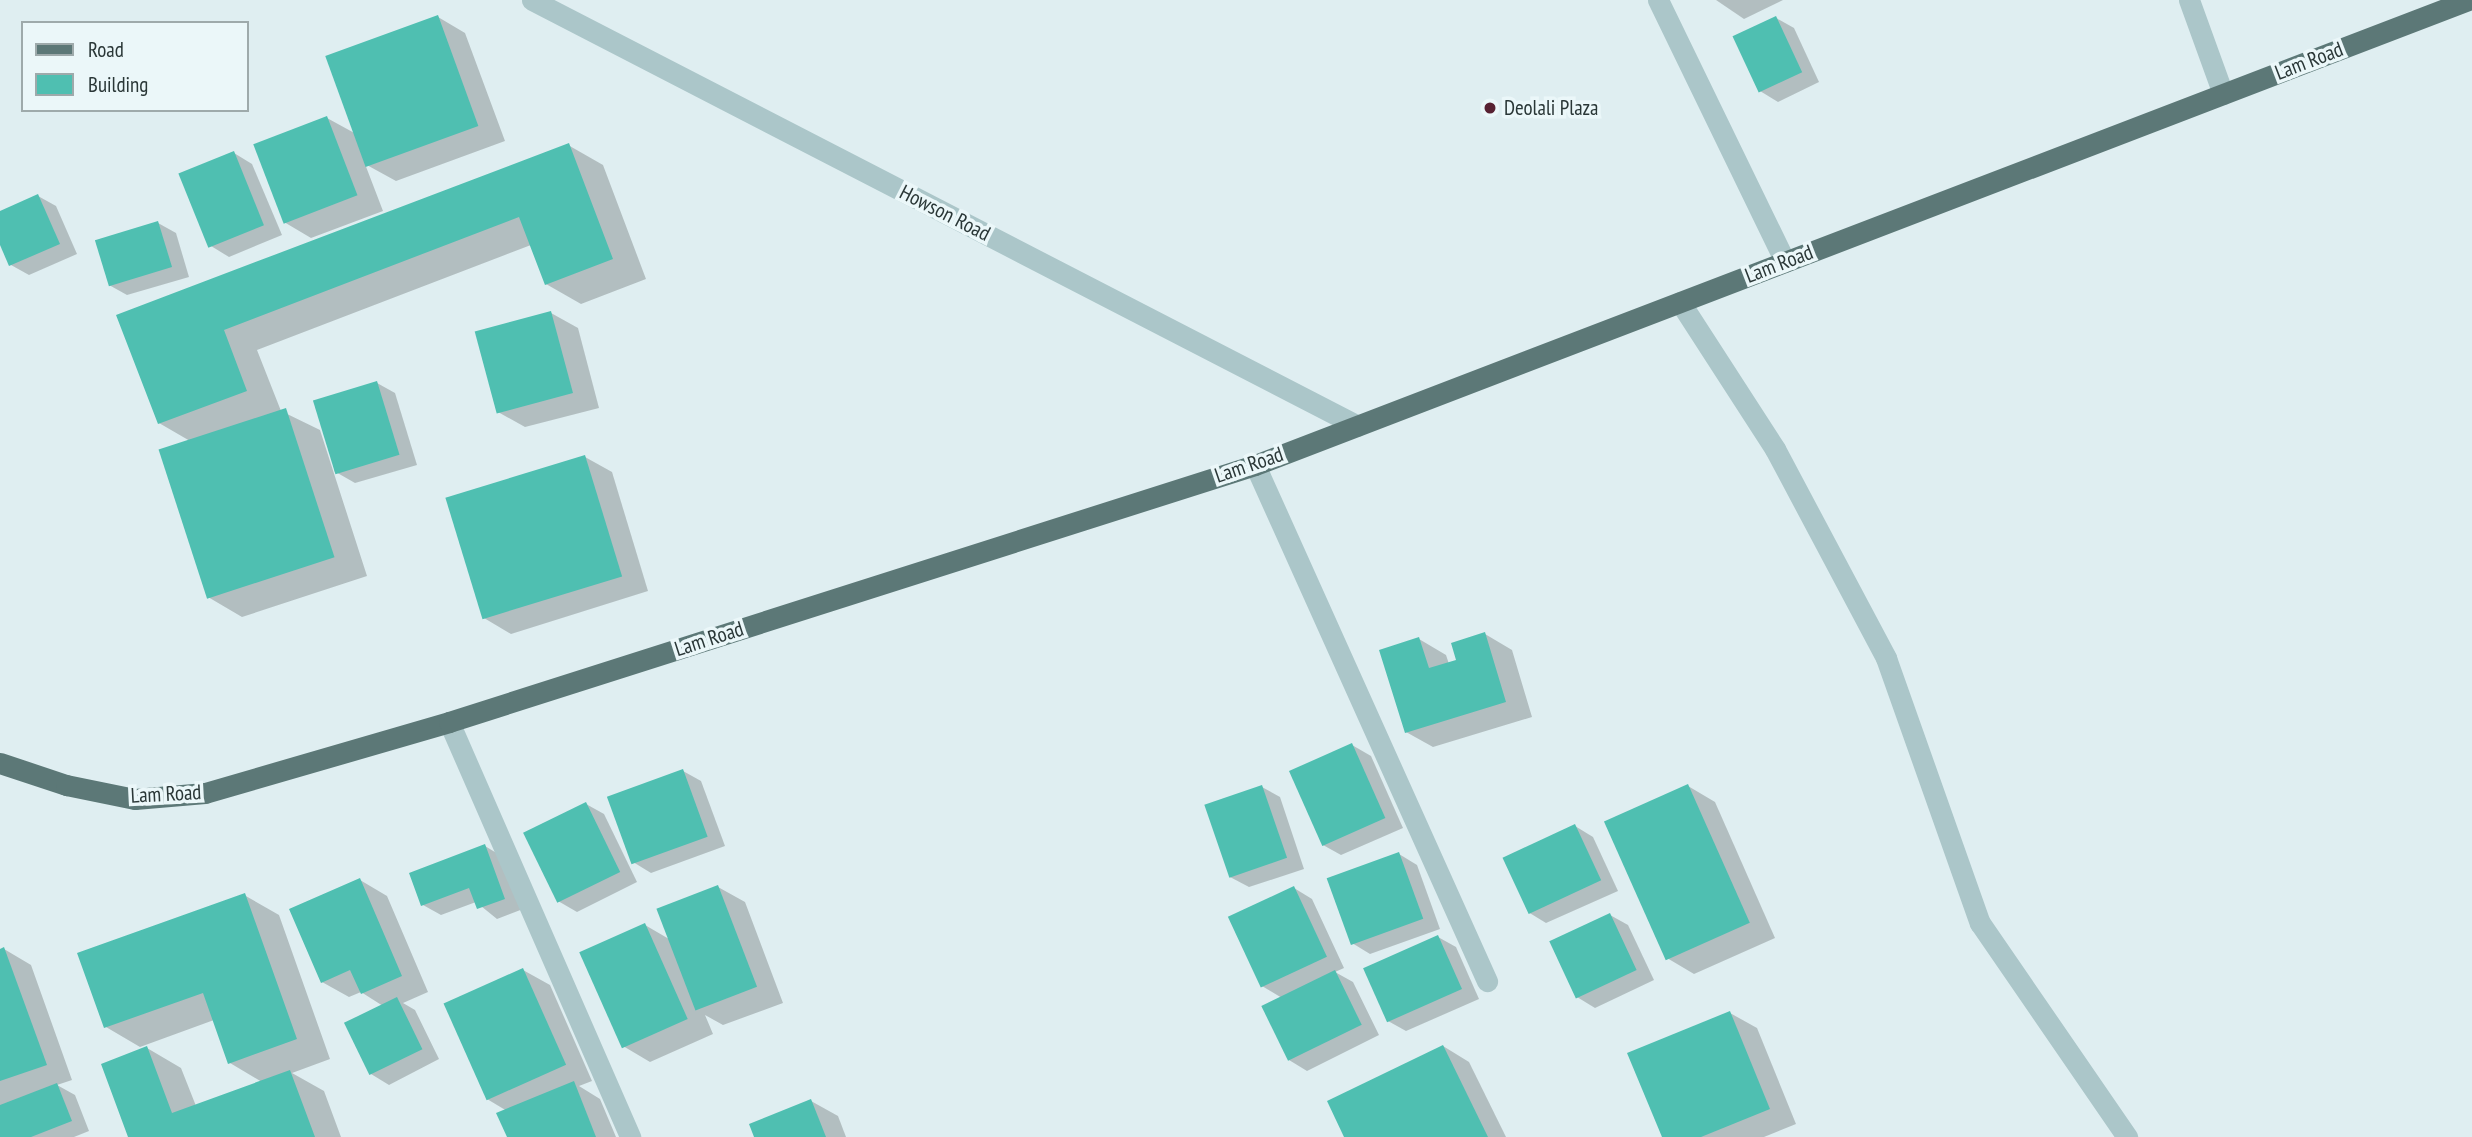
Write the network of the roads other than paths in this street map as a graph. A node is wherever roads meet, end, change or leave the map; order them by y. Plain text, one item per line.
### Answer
1 (532, 0) edge
2 (1658, 0) edge
3 (2189, 0) edge
4 (2468, 0) edge
5 (2223, 94) junction
6 (1785, 262) junction
7 (1680, 302) junction
8 (1358, 426) junction
9 (1255, 465) junction
10 (449, 722) junction
11 (0, 763) edge
12 (1487, 981) dead end
13 (630, 1137) edge
14 (2127, 1137) edge

1 - 8 street, Howson Road
2 - 6 street
3 - 5 street
4 - 5 main road, Lam Road
5 - 6 main road, Lam Road
6 - 7 main road, Lam Road
7 - 8 main road, Lam Road
7 - 14 street
8 - 9 main road, Lam Road
9 - 10 main road, Lam Road
9 - 12 street
10 - 11 main road, Lam Road
10 - 13 street

